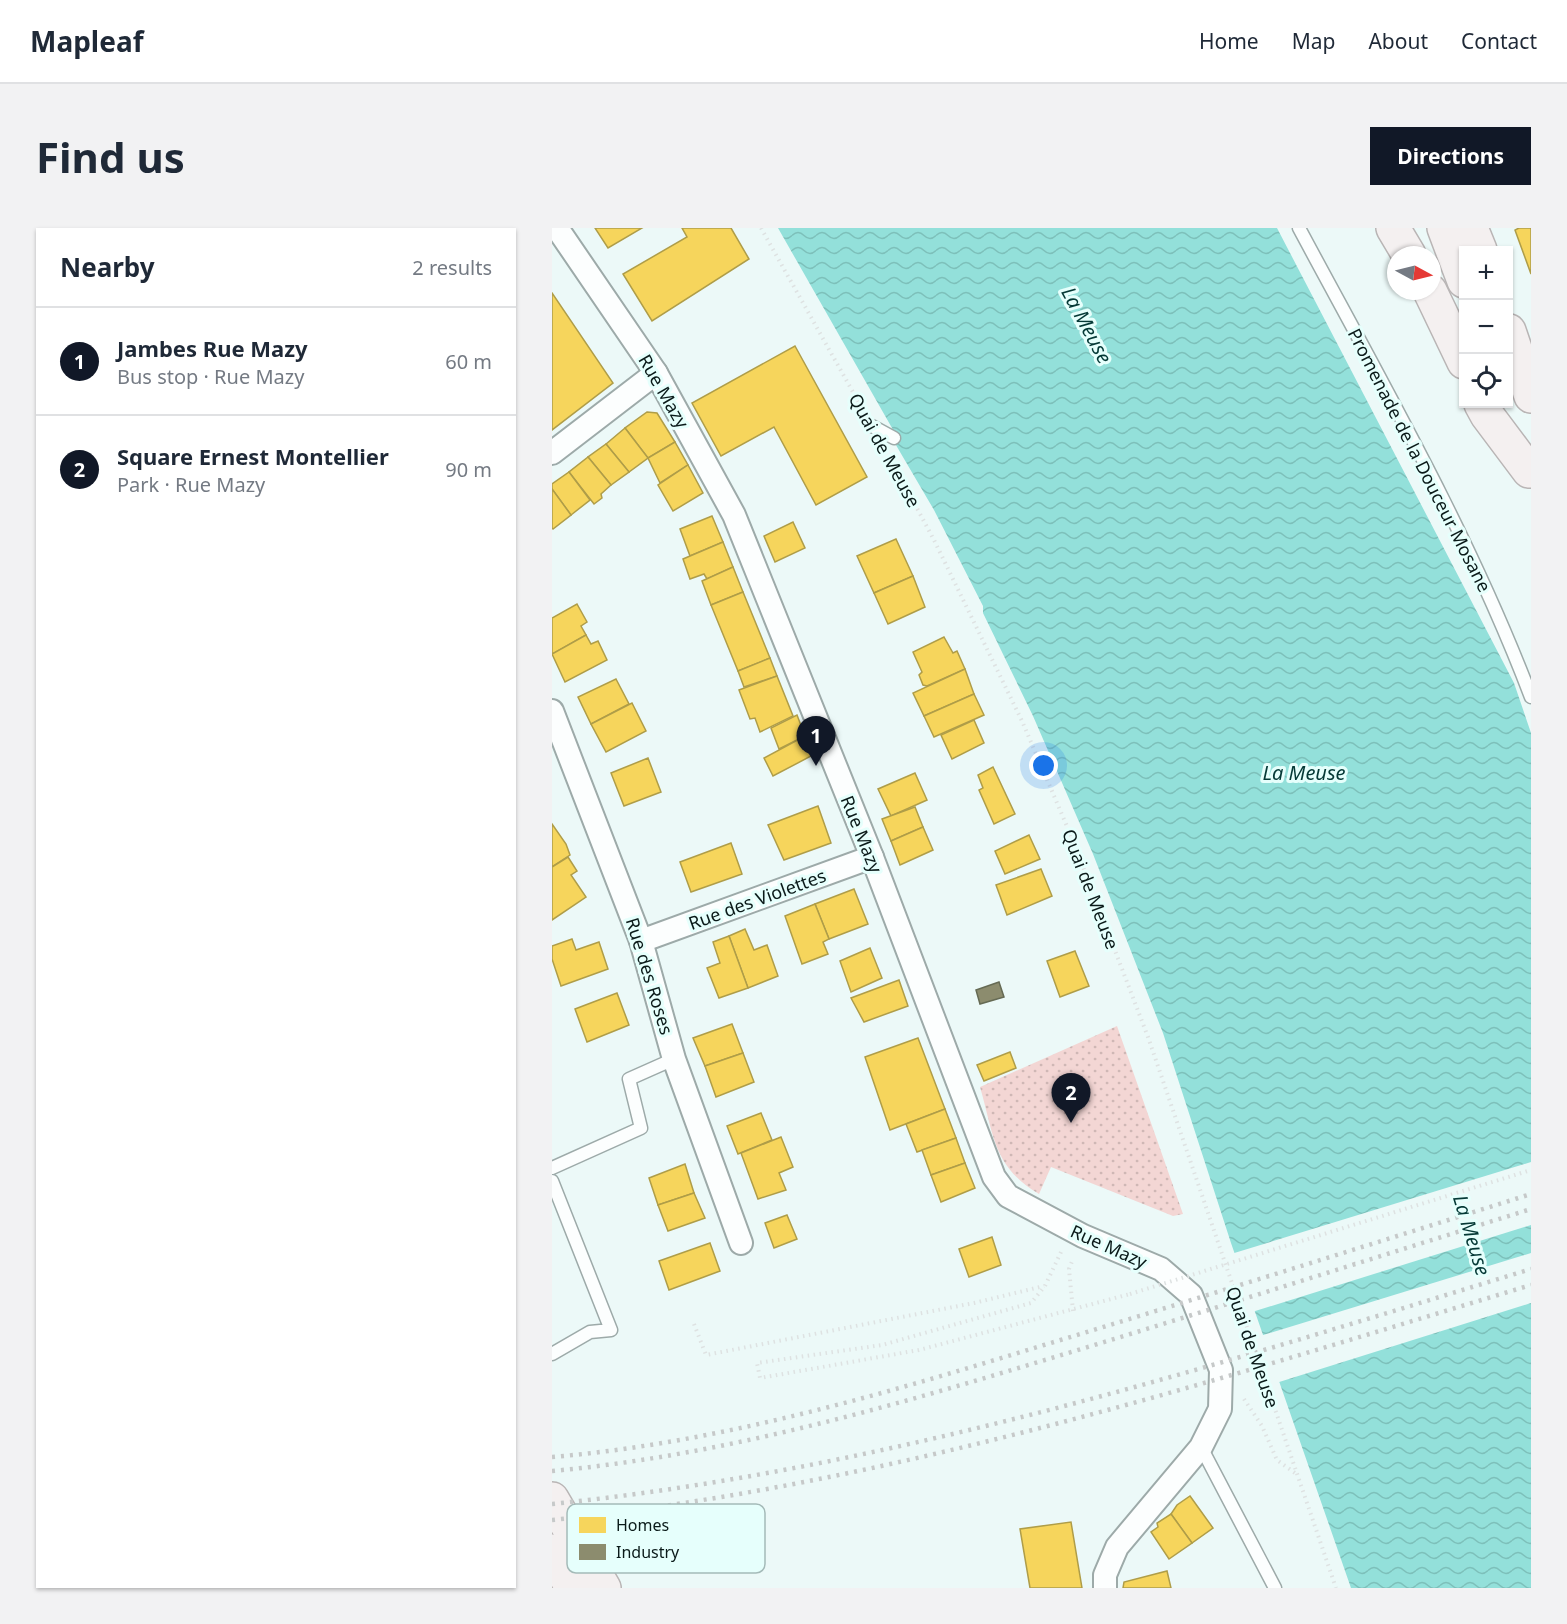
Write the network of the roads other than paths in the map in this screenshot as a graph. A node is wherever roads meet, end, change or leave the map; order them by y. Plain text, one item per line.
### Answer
1 (557, 228) edge
2 (1299, 228) edge
3 (1393, 228) edge
4 (1444, 228) edge
5 (1471, 228) edge
6 (1404, 246) edge
7 (1478, 246) edge
8 (1459, 268) edge
9 (1434, 300) edge
10 (1513, 343) edge
11 (1460, 354) edge
12 (656, 373) junction
13 (1531, 396) edge
14 (1483, 408) edge
15 (1507, 408) edge
16 (872, 426) road end
17 (894, 438) dead end
18 (552, 453) edge
19 (1530, 474) edge
20 (1531, 697) edge
21 (552, 711) edge
22 (872, 858) junction
23 (641, 941) junction
24 (675, 1059) junction
25 (552, 1168) edge
26 (552, 1181) edge
27 (741, 1243) dead end
28 (552, 1354) edge
29 (1201, 1447) junction
30 (552, 1499) edge
31 (567, 1525) edge
32 (552, 1551) edge
33 (595, 1573) edge
34 (572, 1588) edge
35 (604, 1588) edge
36 (1105, 1588) edge
37 (1275, 1588) edge

1 - 12 street, Rue Mazy
2 - 20 lane, Promenade de la Douceur Mosane
3 - 6 main road
4 - 8 main road
5 - 7 main road
9 - 11 main road
10 - 13 main road
12 - 18 street
12 - 22 street, Rue Mazy
14 - 19 main road
15 - 19 main road
16 - 17 lane
21 - 23 street, Rue des Roses
22 - 23 street, Rue des Violettes
22 - 29 street, Rue Mazy
23 - 24 street, Rue des Roses
24 - 25 lane
24 - 27 street, Rue des Roses
26 - 28 lane
29 - 36 street
29 - 37 lane
30 - 31 main road
32 - 34 main road
33 - 35 main road

